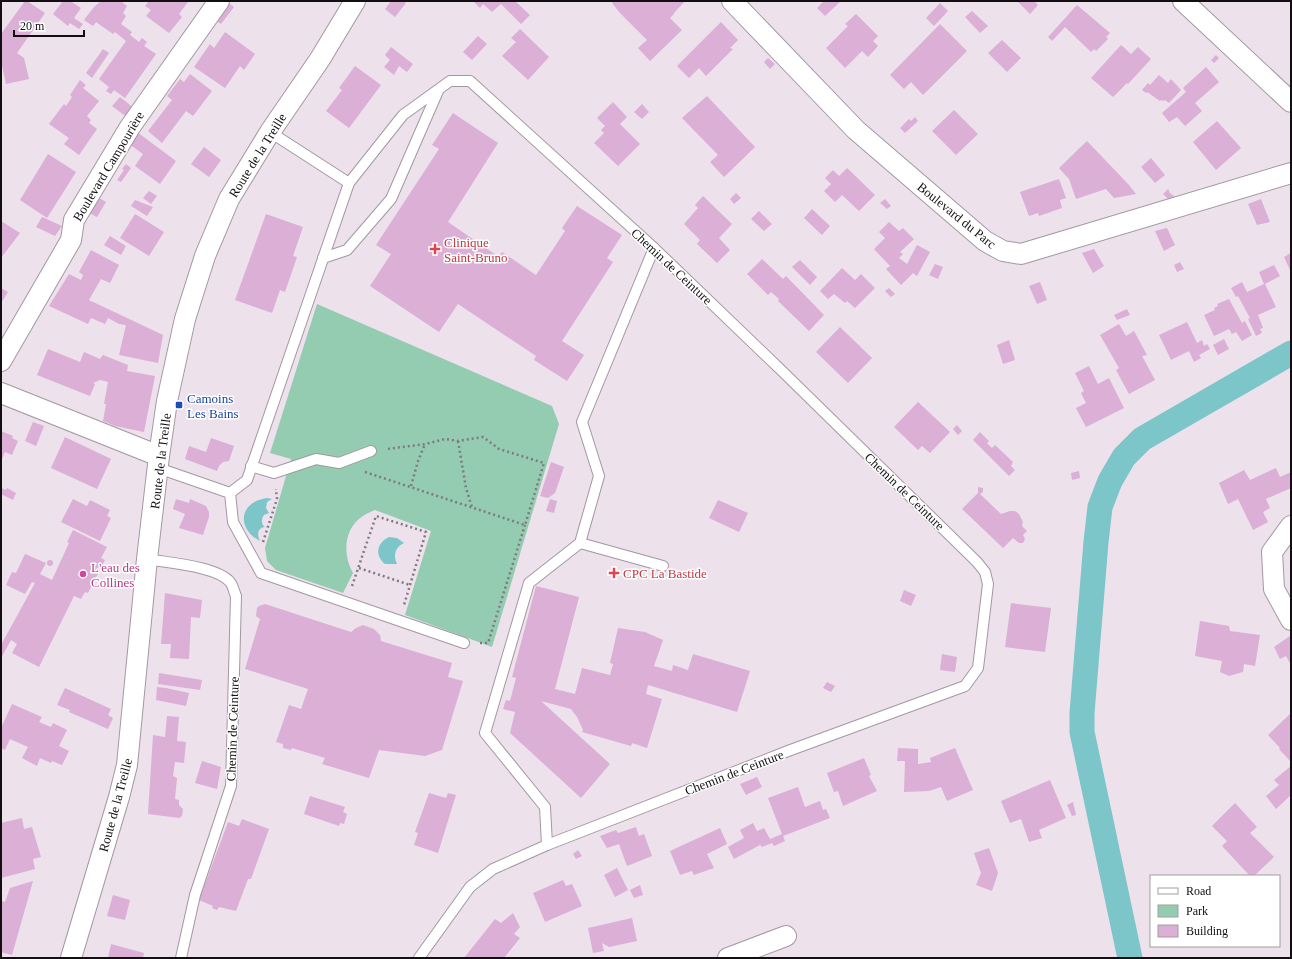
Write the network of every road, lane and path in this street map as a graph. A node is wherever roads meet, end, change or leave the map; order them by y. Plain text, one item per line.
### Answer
1 (219, 1) edge
2 (355, 1) edge
3 (732, 1) edge
4 (1183, 1) edge
5 (438, 90) junction
6 (1291, 102) edge
7 (270, 132) junction
8 (1291, 173) edge
9 (349, 183) junction
10 (654, 248) junction
11 (323, 258) junction
12 (1, 361) edge
13 (1, 393) edge
14 (458, 441) junction
15 (426, 444) junction
16 (371, 451) joint
17 (158, 462) junction
18 (339, 463) junction
19 (251, 466) junction
20 (274, 473) junction
21 (411, 486) junction
22 (230, 493) junction
23 (472, 507) junction
24 (525, 525) junction
25 (1291, 526) edge
26 (580, 543) junction
27 (148, 559) junction
28 (256, 565) junction
29 (663, 566) dead end
30 (359, 568) junction
31 (410, 585) junction
32 (347, 602) junction
33 (399, 620) junction
34 (1291, 620) edge
35 (464, 643) joint
36 (547, 845) junction
37 (786, 936) dead end
38 (71, 958) edge
39 (181, 958) edge
40 (419, 958) edge
41 (728, 958) edge

1 - 12 street, Boulevard Campourière
2 - 7 street, Route de la Treille
3 - 8 street, Boulevard du Parc
4 - 6 street
5 - 9 lane, Chemin de Ceinture
5 - 10 lane, Chemin de Ceinture
5 - 11 lane
7 - 9 lane
7 - 17 street, Route de la Treille
9 - 11 lane, Chemin de Ceinture
10 - 26 lane
10 - 36 lane, Chemin de Ceinture
11 - 19 lane, Chemin de Ceinture
13 - 17 street
14 - 15 path
14 - 23 path
14 - 24 path
15 - 16 path
15 - 21 path
16 - 18 lane
17 - 22 lane
17 - 27 street, Route de la Treille
18 - 20 lane
18 - 21 path
19 - 20 lane
19 - 22 lane, Chemin de Ceinture
20 - 28 path
21 - 23 path
22 - 28 lane
23 - 24 path
24 - 35 path
25 - 34 street
26 - 29 lane
26 - 36 lane
27 - 38 street, Route de la Treille
27 - 39 lane, Chemin de Ceinture
28 - 32 lane
30 - 31 path
30 - 31 path
30 - 32 path
31 - 33 path
32 - 33 lane
33 - 35 lane
36 - 40 lane, Chemin de Ceinture
37 - 41 street

